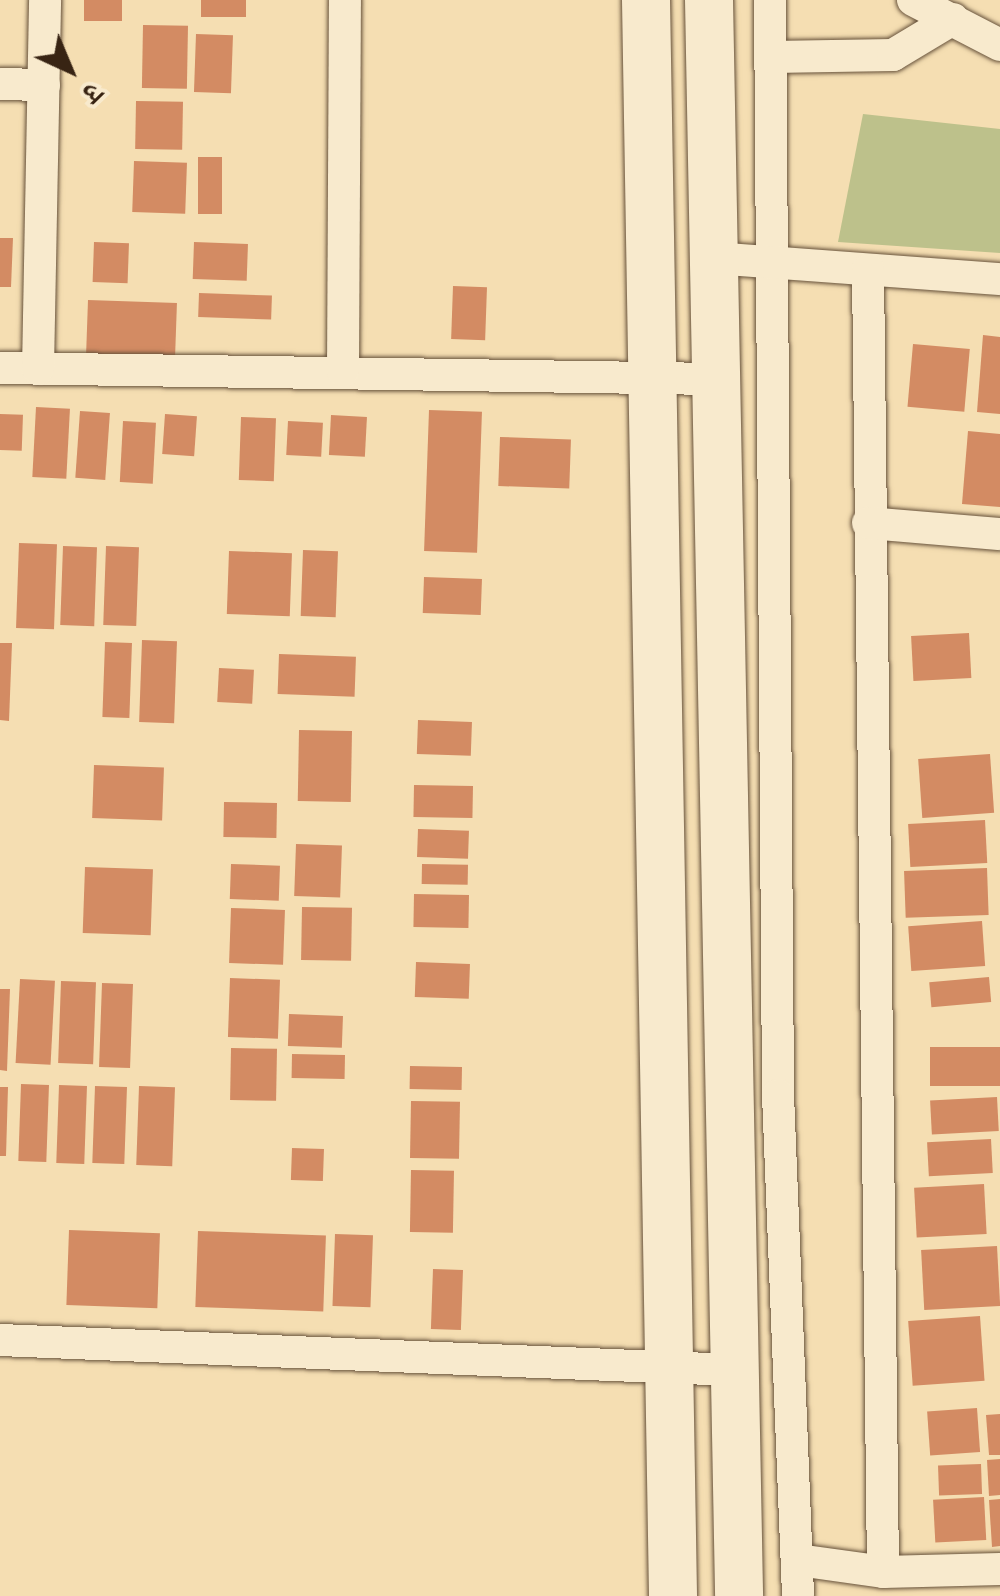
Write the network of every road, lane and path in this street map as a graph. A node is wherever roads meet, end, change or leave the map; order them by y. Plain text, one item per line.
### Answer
1 (45, 0) edge
2 (345, 0) edge
3 (646, 0) edge
4 (709, 0) edge
5 (770, 0) edge
6 (913, 0) edge
7 (953, 19) junction
8 (1000, 45) edge
9 (772, 57) junction
10 (0, 84) edge
11 (44, 84) junction
12 (712, 258) junction
13 (773, 262) junction
14 (868, 270) junction
15 (1000, 279) edge
16 (0, 368) edge
17 (38, 368) junction
18 (343, 371) junction
19 (652, 378) junction
20 (714, 379) junction
21 (868, 523) junction
22 (1000, 534) edge
23 (0, 1340) edge
24 (668, 1368) junction
25 (734, 1370) junction
26 (798, 1560) junction
27 (1000, 1570) edge
28 (883, 1572) junction
29 (673, 1596) edge
30 (739, 1596) edge
31 (798, 1596) edge

1 - 11 street
2 - 18 street
3 - 19 street
4 - 12 street
5 - 9 street
6 - 7 street
7 - 8 street
7 - 9 street
9 - 13 street
10 - 11 street
11 - 17 street
12 - 13 street
12 - 20 street
13 - 14 street
13 - 26 street
14 - 15 street
14 - 21 street
16 - 17 street
17 - 18 street
18 - 19 street
19 - 20 street
19 - 24 street
20 - 25 street
21 - 22 street
21 - 28 street
23 - 24 street
24 - 25 street
24 - 29 street
25 - 30 street
26 - 28 street
26 - 31 street
27 - 28 street

